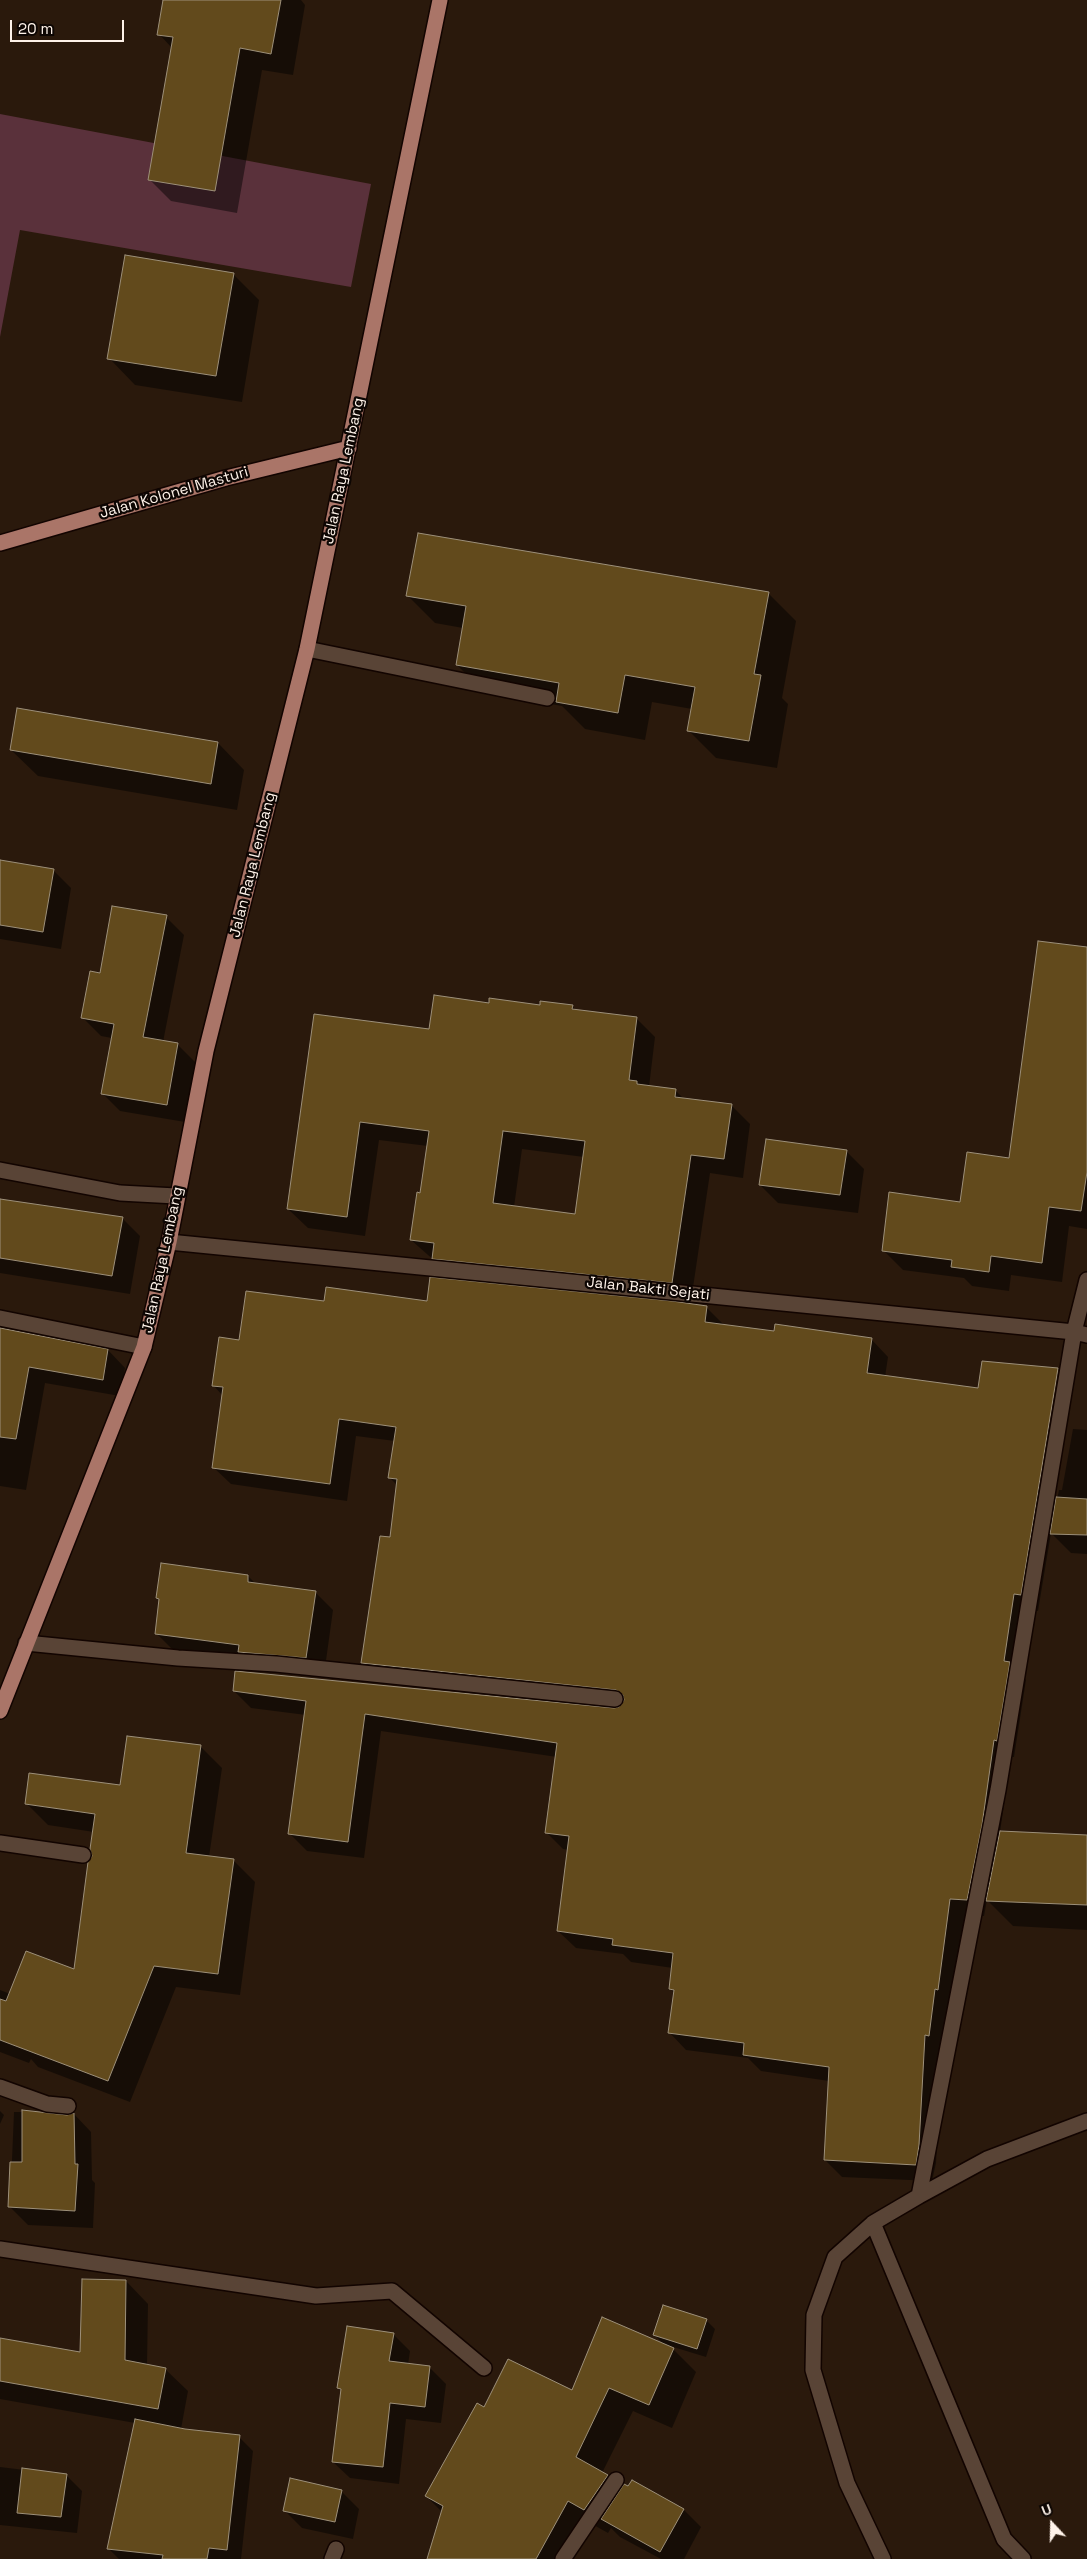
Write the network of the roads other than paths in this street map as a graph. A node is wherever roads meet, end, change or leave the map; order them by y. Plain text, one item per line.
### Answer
1 (440, 0) edge
2 (349, 448) junction
3 (0, 542) edge
4 (307, 649) junction
5 (546, 698) dead end
6 (0, 1170) edge
7 (176, 1196) junction
8 (169, 1242) junction
9 (1087, 1280) edge
10 (0, 1318) edge
11 (1081, 1333) edge
12 (144, 1347) junction
13 (26, 1643) junction
14 (615, 1698) dead end
15 (0, 1711) edge
16 (0, 1842) edge
17 (83, 1855) dead end
18 (0, 2087) edge
19 (68, 2106) dead end
20 (1087, 2120) edge
21 (919, 2196) junction
22 (873, 2223) junction
23 (0, 2249) edge
24 (484, 2368) dead end
25 (616, 2480) dead end
26 (563, 2559) edge
27 (883, 2559) edge
28 (1023, 2559) edge

1 - 2 main road, Jalan Raya Lembang
2 - 3 main road, Jalan Kolonel Masturi
2 - 4 main road, Jalan Raya Lembang
4 - 5 street
4 - 7 main road, Jalan Raya Lembang
6 - 7 street
7 - 8 main road, Jalan Raya Lembang
8 - 11 street, Jalan Bakti Sejati
8 - 12 main road, Jalan Raya Lembang
9 - 11 street
10 - 12 street
11 - 21 street
12 - 13 main road, Jalan Raya Lembang
13 - 14 street
13 - 15 main road, Jalan Raya Lembang
16 - 17 street
18 - 19 street
20 - 21 street
21 - 22 street
22 - 27 street
22 - 28 street
23 - 24 street
25 - 26 street

